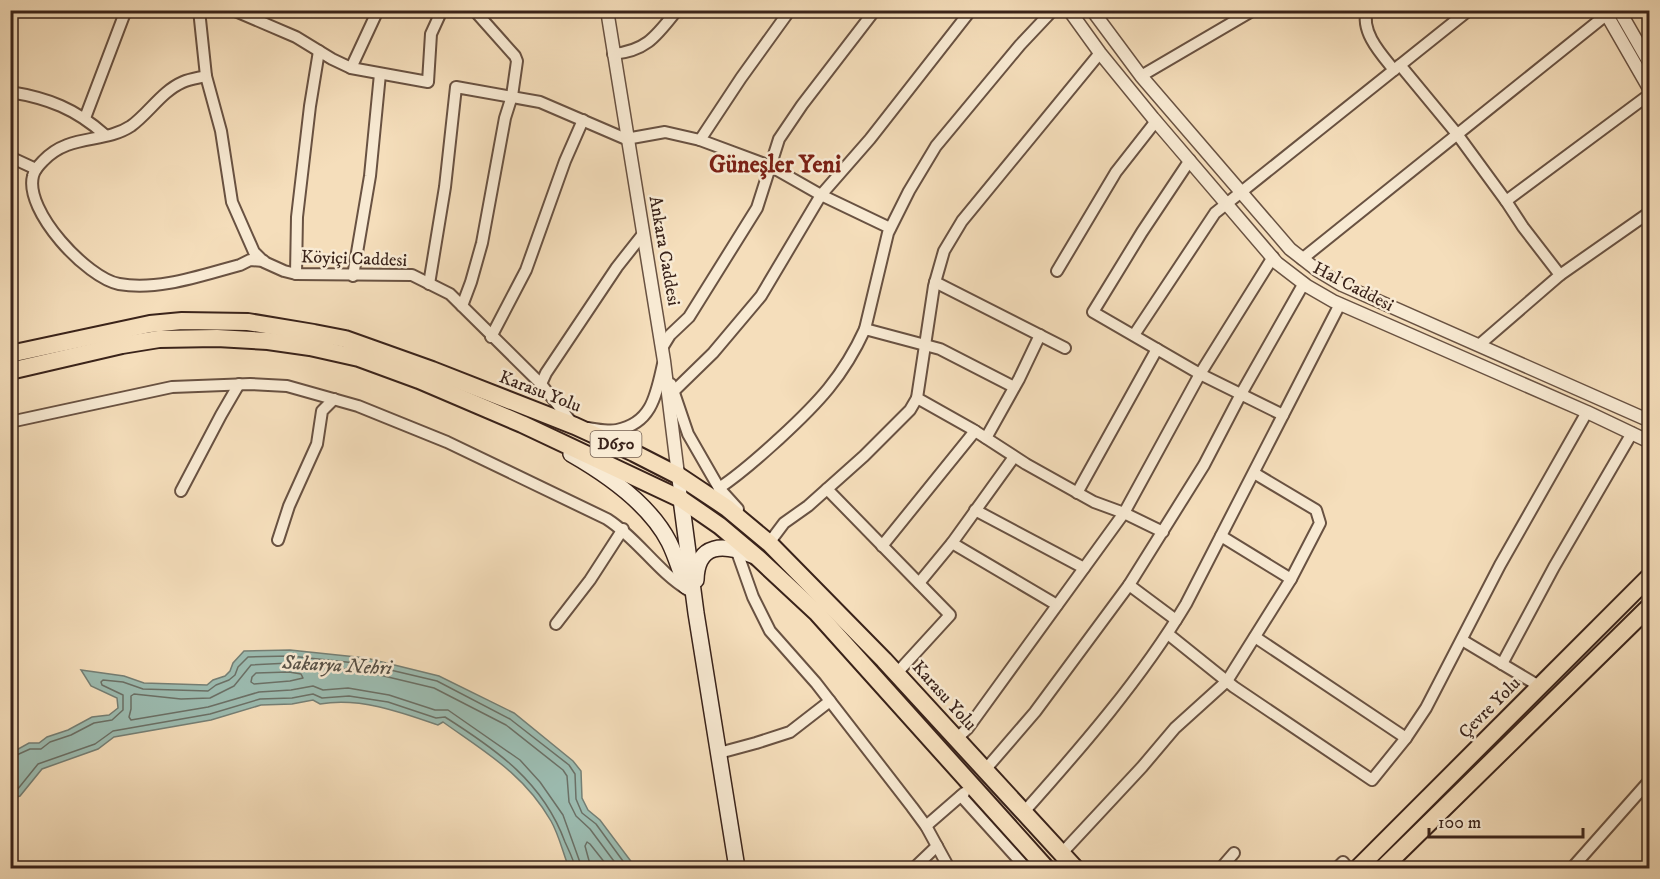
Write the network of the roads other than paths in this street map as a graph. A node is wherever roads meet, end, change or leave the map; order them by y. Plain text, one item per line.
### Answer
1 (126, 10) edge
2 (200, 10) edge
3 (233, 10) edge
4 (378, 10) edge
5 (442, 10) edge
6 (677, 10) edge
7 (790, 10) edge
8 (875, 10) edge
9 (971, 10) edge
10 (1053, 10) edge
11 (1069, 10) edge
12 (1092, 10) edge
13 (1367, 10) edge
14 (1469, 10) edge
15 (1619, 10) edge
16 (475, 11) edge
17 (1252, 11) edge
18 (1605, 13) edge
19 (610, 14) edge
20 (1645, 46) edge
21 (319, 51) junction
22 (1100, 53) junction
23 (613, 54) junction
24 (1650, 64) edge
25 (351, 68) junction
26 (1397, 68) junction
27 (380, 74) junction
28 (206, 76) junction
29 (1141, 76) junction
30 (1650, 90) edge
31 (10, 92) edge
32 (1650, 94) edge
33 (512, 96) junction
34 (85, 118) junction
35 (583, 120) junction
36 (1156, 121) junction
37 (1457, 134) junction
38 (105, 135) junction
39 (626, 139) junction
40 (700, 140) junction
41 (10, 157) edge
42 (1190, 160) junction
43 (770, 166) junction
44 (36, 170) junction
45 (1241, 192) junction
46 (821, 195) junction
47 (1506, 201) junction
48 (1226, 204) junction
49 (1650, 213) edge
50 (890, 228) junction
51 (643, 234) junction
52 (1273, 257) junction
53 (1302, 259) junction
54 (264, 262) junction
55 (1057, 271) dead end
56 (296, 274) junction
57 (1560, 275) junction
58 (353, 276) junction
59 (935, 282) junction
60 (1304, 283) junction
61 (429, 284) junction
62 (1340, 303) junction
63 (462, 306) junction
64 (864, 329) junction
65 (1040, 335) junction
66 (1134, 335) junction
67 (491, 337) junction
68 (926, 345) junction
69 (1479, 345) junction
70 (662, 348) junction
71 (1065, 348) dead end
72 (1157, 349) junction
73 (10, 354) edge
74 (664, 361) junction
75 (10, 371) edge
76 (1200, 374) junction
77 (239, 384) junction
78 (541, 384) junction
79 (1014, 387) junction
80 (674, 391) junction
81 (1241, 394) junction
82 (917, 398) junction
83 (334, 399) junction
84 (1587, 412) junction
85 (1283, 416) junction
86 (1650, 421) edge
87 (10, 422) edge
88 (522, 424) junction
89 (575, 426) junction
90 (975, 431) junction
91 (1632, 433) junction
92 (986, 438) junction
93 (1650, 442) edge
94 (1014, 457) junction
95 (1254, 474) junction
96 (679, 476) junction
97 (719, 488) junction
98 (827, 489) junction
99 (181, 491) dead end
100 (1077, 493) junction
101 (681, 499) junction
102 (975, 510) junction
103 (1124, 513) junction
104 (623, 529) junction
105 (1163, 532) junction
106 (1221, 536) junction
107 (278, 540) dead end
108 (769, 543) junction
109 (952, 543) junction
110 (882, 546) junction
111 (736, 549) junction
112 (758, 558) junction
113 (1084, 568) junction
114 (1650, 576) edge
115 (1291, 579) junction
116 (919, 583) junction
117 (1128, 585) junction
118 (688, 590) junction
119 (1057, 605) junction
120 (1650, 606) edge
121 (696, 613) junction
122 (1176, 620) junction
123 (556, 624) dead end
124 (1168, 634) junction
125 (1255, 637) junction
126 (1462, 640) junction
127 (1502, 664) junction
128 (896, 674) junction
129 (1227, 681) junction
130 (1539, 686) junction
131 (830, 701) junction
132 (1406, 738) junction
133 (956, 739) junction
134 (719, 753) junction
135 (985, 770) junction
136 (1649, 781) edge
137 (966, 792) junction
138 (1023, 813) junction
139 (926, 826) junction
140 (938, 846) junction
141 (1234, 853) dead end
142 (1061, 854) junction
143 (1578, 866) edge
144 (737, 868) edge
145 (914, 868) edge
146 (949, 868) edge
147 (1026, 868) edge
148 (1047, 868) edge
149 (1075, 868) edge
150 (1221, 868) edge
151 (1337, 868) edge
152 (1348, 868) edge
153 (1358, 868) edge
154 (1383, 868) edge

1 - 34 street
2 - 28 street
3 - 21 street
4 - 25 street
5 - 27 street
6 - 23 street
7 - 40 street
8 - 43 street
9 - 46 street
10 - 50 street
11 - 22 street, Hal Caddesi
12 - 29 street, Hal Caddesi
13 - 26 street
14 - 26 street
15 - 20 street
16 - 33 street
17 - 29 street
18 - 30 street
18 - 37 street
19 - 23 street, Ankara Caddesi
20 - 24 street
21 - 25 street
21 - 56 street
22 - 36 street, Hal Caddesi
22 - 59 street
23 - 39 street, Ankara Caddesi
25 - 27 street
26 - 37 street
26 - 45 street
27 - 58 street
28 - 38 street
28 - 54 street
29 - 45 street, Hal Caddesi
31 - 34 street
32 - 47 street
33 - 35 street
33 - 61 street
33 - 63 street
34 - 38 street
35 - 39 street
35 - 67 street
36 - 42 street, Hal Caddesi
36 - 55 street
37 - 47 street
37 - 53 street
38 - 44 street
39 - 40 street
39 - 51 street, Ankara Caddesi
40 - 43 street
41 - 44 street
42 - 48 street, Hal Caddesi
42 - 66 street
43 - 46 street
43 - 70 street
44 - 54 street
45 - 48 street
45 - 53 street, Hal Caddesi
46 - 50 street
46 - 80 street
47 - 57 street
48 - 52 street, Hal Caddesi
48 - 66 street
49 - 57 street
50 - 64 street
51 - 70 street, Ankara Caddesi
51 - 78 street
52 - 60 street, Hal Caddesi
52 - 76 street
53 - 69 street, Hal Caddesi
54 - 56 street, Köyiçi Caddesi
56 - 58 street, Köyiçi Caddesi
57 - 69 street
58 - 61 street, Köyiçi Caddesi
59 - 65 street
59 - 68 street
60 - 62 street, Hal Caddesi
60 - 81 street
61 - 63 street, Köyiçi Caddesi
62 - 84 street, Hal Caddesi
62 - 85 street
63 - 67 street, Köyiçi Caddesi
64 - 68 street
64 - 97 street
65 - 71 street
65 - 79 street
66 - 72 street
67 - 78 street, Köyiçi Caddesi
68 - 79 street
68 - 82 street
69 - 86 street, Hal Caddesi
70 - 74 street, Ankara Caddesi
72 - 76 street
72 - 100 street
73 - 89 highway, Karasu Yolu / D650
74 - 80 street
74 - 89 street
74 - 96 street, Ankara Caddesi
75 - 88 highway, Karasu Yolu / D650
76 - 81 street
76 - 103 street
77 - 83 street
77 - 87 street
77 - 99 street
78 - 89 street, Köyiçi Caddesi
79 - 92 street
80 - 97 street
81 - 85 street
81 - 105 street
82 - 90 street
82 - 98 street
83 - 104 street
83 - 107 street
84 - 91 street, Hal Caddesi
84 - 126 street
85 - 95 street
88 - 101 highway, Karasu Yolu / D650
88 - 118 main road
89 - 96 highway, Karasu Yolu / D650
90 - 92 street
90 - 110 street
91 - 93 street, Hal Caddesi
91 - 127 street
92 - 94 street
94 - 100 street
94 - 102 street
95 - 106 street
95 - 115 street
96 - 101 street, Ankara Caddesi
96 - 108 highway, Karasu Yolu / D650
97 - 108 street
98 - 108 street
98 - 110 street
100 - 103 street
101 - 112 highway, Karasu Yolu / D650
101 - 121 main road
102 - 109 street
102 - 113 street
103 - 105 street
103 - 113 street
104 - 118 street
104 - 123 street
105 - 117 street
106 - 115 street
106 - 122 street
108 - 128 highway, Karasu Yolu / D650
109 - 116 street
109 - 119 street
110 - 116 street
111 - 112 main road
111 - 121 main road
111 - 131 street
112 - 137 highway, Karasu Yolu / D650
113 - 119 street
114 - 130 highway, Çevre Yolu
115 - 125 street
116 - 128 street
117 - 122 street
117 - 135 street
118 - 121 main road
119 - 133 street
120 - 154 highway
121 - 134 main road
122 - 124 street
124 - 129 street
124 - 138 street
125 - 129 street
125 - 132 street
126 - 127 street
126 - 132 street
127 - 130 street
128 - 133 highway, Karasu Yolu / D650
129 - 132 street
129 - 142 street
130 - 153 highway, Çevre Yolu
131 - 134 street
131 - 139 street
133 - 135 highway, Karasu Yolu / D650
134 - 144 main road
135 - 138 highway, Karasu Yolu / D650
136 - 143 street
137 - 139 street
137 - 147 street
137 - 148 highway, Karasu Yolu / D650
138 - 142 highway, Karasu Yolu / D650
139 - 140 street
140 - 145 street
140 - 146 street
141 - 150 street
142 - 149 highway, Karasu Yolu / D650
151 - 152 street

